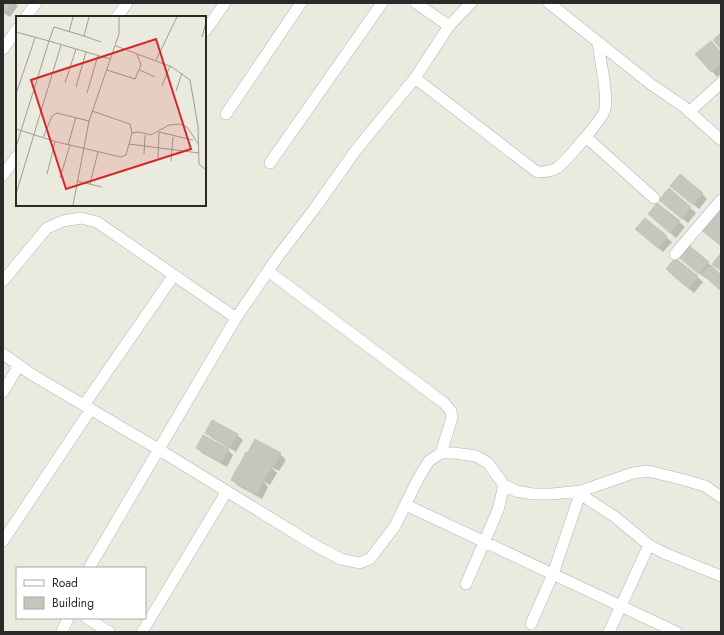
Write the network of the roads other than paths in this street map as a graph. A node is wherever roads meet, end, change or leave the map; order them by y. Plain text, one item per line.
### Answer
1 (36, 3) edge
2 (127, 3) edge
3 (225, 3) edge
4 (301, 3) edge
5 (382, 3) edge
6 (416, 3) edge
7 (470, 3) edge
8 (549, 3) edge
9 (27, 16) edge
10 (118, 16) edge
11 (449, 26) junction
12 (16, 30) edge
13 (206, 30) edge
14 (598, 42) junction
15 (3, 49) edge
16 (415, 78) junction
17 (721, 83) edge
18 (689, 112) junction
19 (226, 114) dead end
20 (586, 137) junction
21 (721, 140) edge
22 (16, 157) edge
23 (270, 163) dead end
24 (3, 175) edge
25 (654, 198) dead end
26 (721, 200) edge
27 (675, 254) dead end
28 (268, 271) junction
29 (174, 275) junction
30 (3, 281) edge
31 (236, 318) junction
32 (3, 354) edge
33 (19, 365) junction
34 (3, 392) edge
35 (87, 407) junction
36 (158, 449) junction
37 (441, 453) junction
38 (504, 485) junction
39 (227, 492) junction
40 (581, 493) junction
41 (721, 497) edge
42 (406, 505) junction
43 (3, 541) edge
44 (485, 542) junction
45 (649, 545) junction
46 (90, 567) edge
47 (553, 574) junction
48 (721, 576) edge
49 (466, 584) dead end
50 (621, 606) junction
51 (68, 619) edge
52 (89, 619) edge
53 (531, 624) dead end
54 (62, 632) edge
55 (110, 632) edge
56 (142, 632) edge
57 (609, 632) edge
58 (676, 632) edge

1 - 9 street
2 - 10 street
3 - 13 street
4 - 19 street
5 - 23 street
6 - 11 street
7 - 11 street
8 - 14 street
11 - 16 street
12 - 15 street
14 - 18 street
14 - 20 street
16 - 20 street
16 - 28 street
17 - 18 street
18 - 21 street
20 - 25 street
22 - 24 street
26 - 27 street
28 - 31 street
28 - 37 street
29 - 30 street
29 - 31 street
29 - 35 street
31 - 36 street
32 - 33 street
33 - 34 street
33 - 35 street
35 - 36 street
35 - 43 street
36 - 39 street
36 - 46 street
37 - 38 street
37 - 42 street
38 - 40 street
38 - 44 street
39 - 42 street
39 - 56 street
40 - 41 street
40 - 45 street
40 - 47 street
42 - 44 street
44 - 47 street
44 - 49 street
45 - 48 street
45 - 50 street
47 - 50 street
47 - 53 street
50 - 57 street
50 - 58 street
51 - 54 street
52 - 55 street

